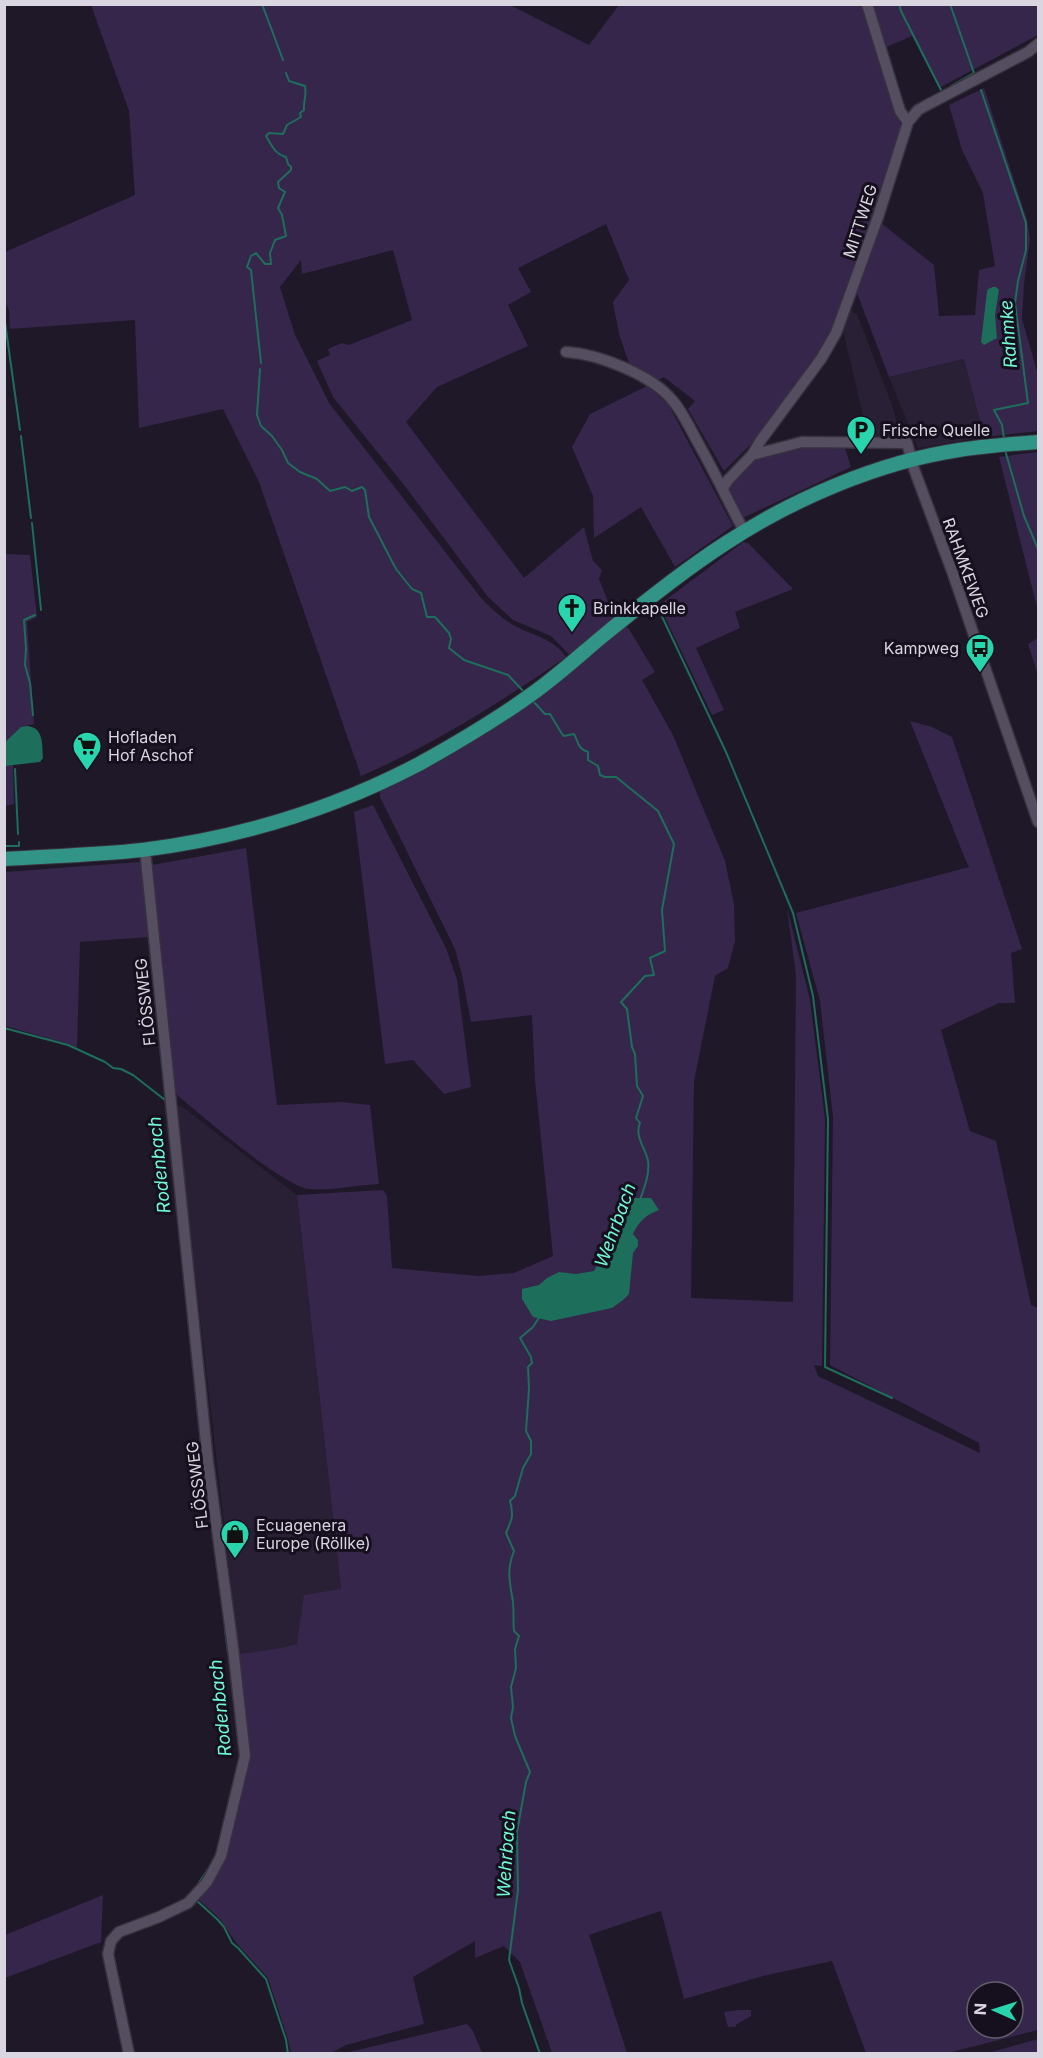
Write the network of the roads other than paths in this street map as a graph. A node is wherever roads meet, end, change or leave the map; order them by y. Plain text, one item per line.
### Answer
1 (867, 4) edge
2 (1038, 44) edge
3 (908, 122) junction
4 (566, 352) dead end
5 (1038, 442) edge
6 (752, 455) junction
7 (912, 460) junction
8 (723, 488) junction
9 (744, 531) junction
10 (1034, 799) edge
11 (1038, 822) edge
12 (145, 850) junction
13 (4, 859) edge
14 (129, 2054) edge

1 - 3 street
2 - 3 street
3 - 6 street, MITTWEG
4 - 8 street
5 - 7 main road
6 - 7 street
6 - 8 street, MITTWEG
7 - 9 main road
7 - 10 street, RAHMKEWEG
8 - 9 street
9 - 12 main road
10 - 11 street, RAHMKEWEG
12 - 13 main road
12 - 14 street, FLÖSSWEG

